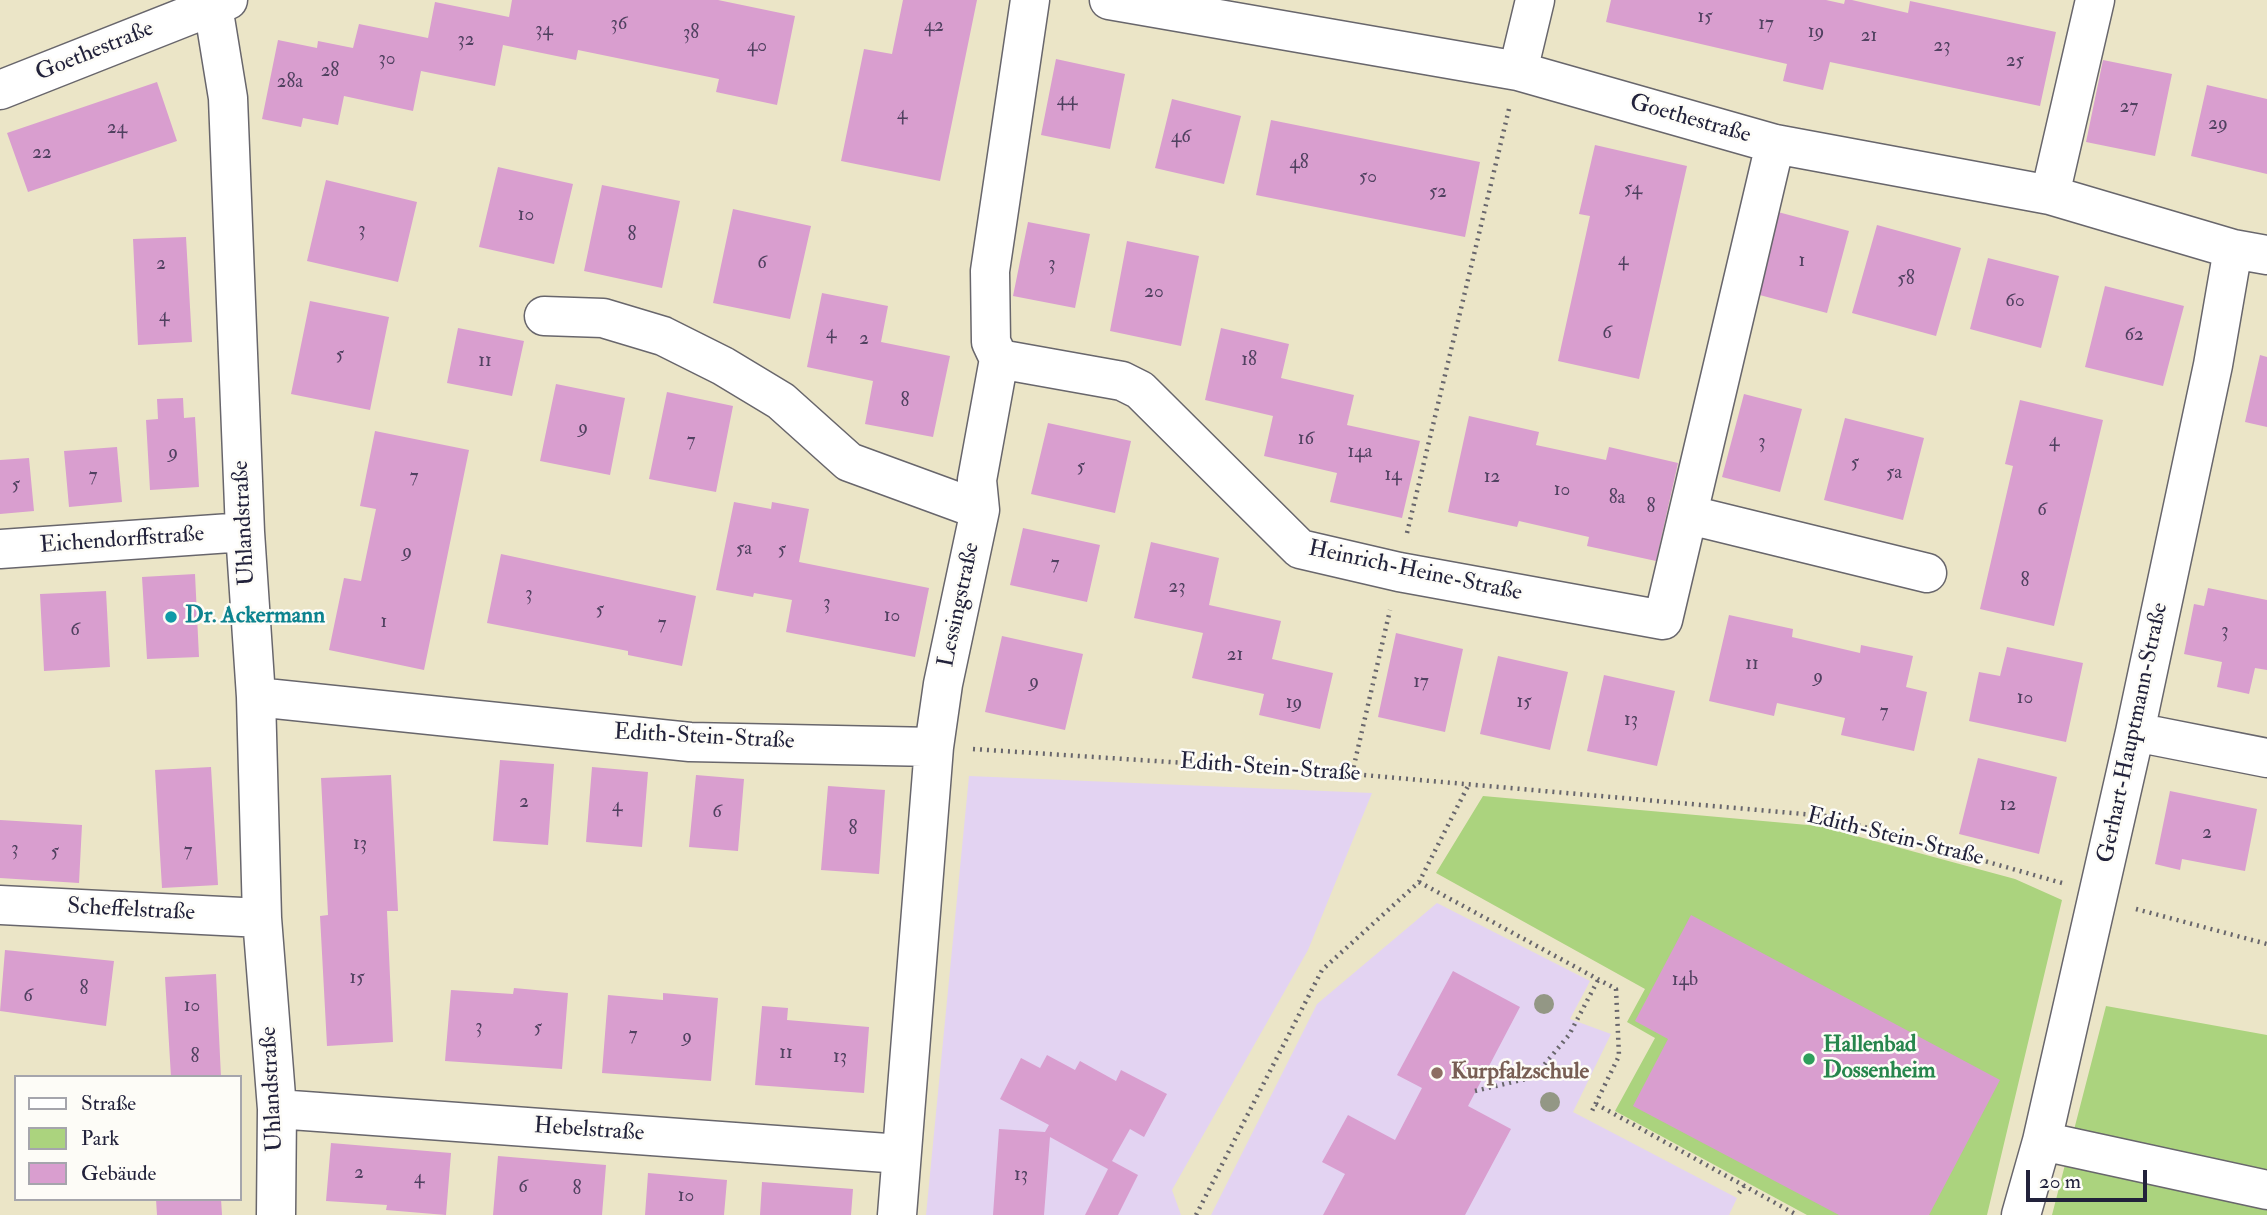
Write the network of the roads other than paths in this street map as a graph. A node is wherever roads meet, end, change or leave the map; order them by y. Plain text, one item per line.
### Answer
1 (1030, 0) edge
2 (1109, 0) edge
3 (1535, 0) edge
4 (2095, 0) edge
5 (218, 2) edge
6 (1518, 71) junction
7 (0, 90) edge
8 (1775, 144) junction
9 (2050, 195) junction
10 (2250, 252) edge
11 (544, 316) dead end
12 (999, 359) junction
13 (980, 510) junction
14 (1690, 515) junction
15 (245, 532) junction
16 (0, 550) edge
17 (1927, 573) dead end
18 (256, 697) junction
19 (2135, 732) junction
20 (934, 747) junction
21 (2267, 758) edge
22 (0, 905) edge
23 (262, 918) junction
24 (277, 1109) junction
25 (2042, 1141) junction
26 (901, 1154) junction
27 (2267, 1190) edge
28 (276, 1215) edge
29 (897, 1215) edge
30 (2021, 1215) edge

1 - 12 street, Lessingstraße
2 - 6 street, Goethestraße
3 - 6 street
4 - 9 street
5 - 7 street, Goethestraße
5 - 15 street, Uhlandstraße
6 - 8 street, Goethestraße
8 - 9 street, Goethestraße
8 - 14 street, Heinrich-Heine-Straße
9 - 10 street, Goethestraße
10 - 19 street, Gerhart-Hauptmann-Straße
11 - 13 street
12 - 13 street, Lessingstraße
12 - 14 street, Heinrich-Heine-Straße
13 - 20 street, Lessingstraße
14 - 17 street
15 - 16 street, Eichendorffstraße
15 - 18 street, Uhlandstraße
18 - 20 street, Edith-Stein-Straße
18 - 23 street, Uhlandstraße
19 - 21 street
19 - 25 street, Gerhart-Hauptmann-Straße
20 - 26 street, Lessingstraße
22 - 23 street, Scheffelstraße
23 - 24 street, Uhlandstraße
24 - 26 street, Hebelstraße
24 - 28 street, Uhlandstraße
25 - 27 street
25 - 30 street, Gerhart-Hauptmann-Straße
26 - 29 street, Lessingstraße

